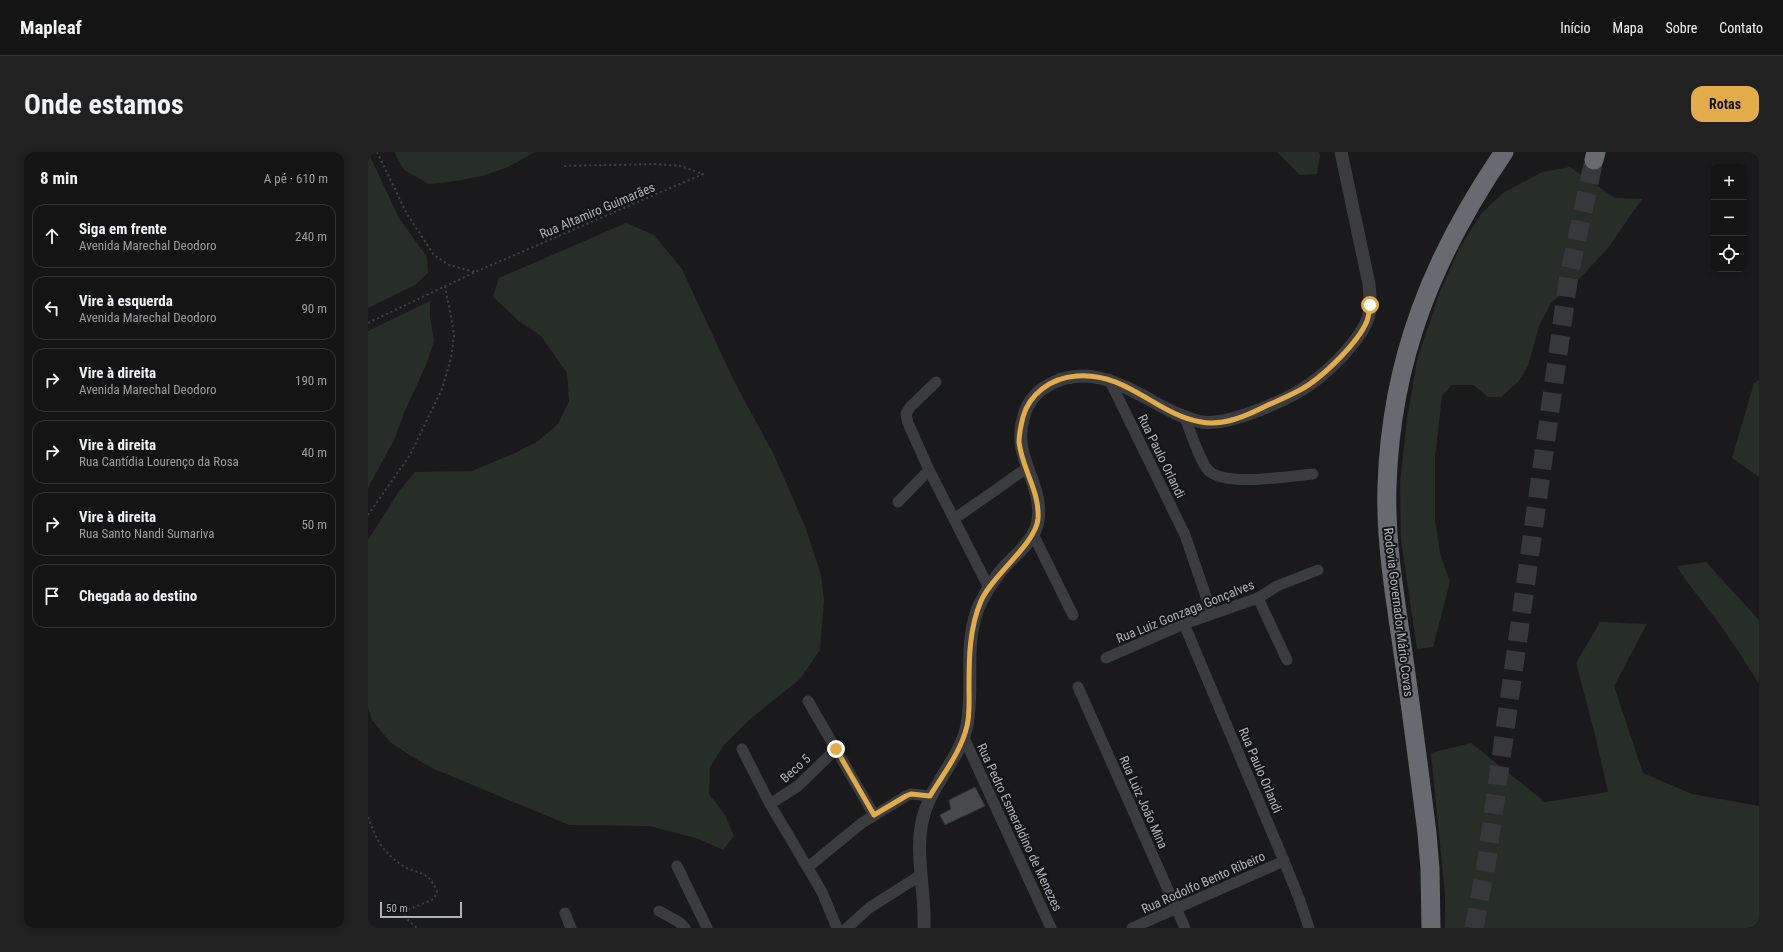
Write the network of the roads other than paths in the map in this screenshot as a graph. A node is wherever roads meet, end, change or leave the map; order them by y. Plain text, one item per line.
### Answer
1 (1341, 152) edge
2 (1504, 152) edge
3 (1109, 379) junction
4 (936, 382) dead end
5 (1185, 418) junction
6 (1027, 468) junction
7 (929, 470) junction
8 (1313, 474) dead end
9 (898, 502) dead end
10 (954, 519) junction
11 (1033, 534) junction
12 (1318, 570) dead end
13 (989, 588) junction
14 (1258, 598) junction
15 (1212, 614) junction
16 (1073, 615) dead end
17 (1184, 624) junction
18 (1106, 658) dead end
19 (1287, 660) dead end
20 (1078, 687) dead end
21 (808, 701) dead end
22 (964, 738) junction
23 (742, 749) dead end
24 (836, 749) junction
25 (930, 796) junction
26 (770, 804) junction
27 (874, 815) junction
28 (1284, 861) junction
29 (677, 866) dead end
30 (808, 868) junction
31 (921, 875) junction
32 (1176, 909) junction
33 (659, 911) dead end
34 (565, 913) dead end
35 (571, 928) edge
36 (684, 928) edge
37 (708, 928) edge
38 (837, 928) edge
39 (847, 928) edge
40 (924, 928) edge
41 (1051, 928) edge
42 (1132, 928) edge
43 (1185, 928) edge
44 (1308, 928) edge
45 (1431, 928) edge

1 - 5 street
2 - 45 highway, Rodovia Governador Mário Covas
3 - 5 street
3 - 6 street
3 - 15 street, Rua Paulo Orlandi
4 - 7 street
5 - 8 street
6 - 10 street
6 - 11 street
7 - 9 street
7 - 10 street
10 - 13 street
11 - 13 street
11 - 16 street
12 - 14 street, Rua Luiz Gonzaga Gonçalves
13 - 22 street
14 - 15 street, Rua Luiz Gonzaga Gonçalves
14 - 19 street
15 - 17 street, Rua Luiz Gonzaga Gonçalves
17 - 18 street, Rua Luiz Gonzaga Gonçalves
17 - 28 street, Rua Paulo Orlandi
20 - 32 street, Rua Luiz João Mina
21 - 24 street
22 - 25 street
22 - 41 street, Rua Pedro Esmeraldino de Menezes
23 - 26 street
24 - 26 street, Beco 5
24 - 27 street
25 - 27 street
25 - 31 street
26 - 30 street
27 - 30 street
28 - 32 street, Rua Rodolfo Bento Ribeiro
28 - 44 street, Rua Paulo Orlandi
29 - 37 street
30 - 38 street
31 - 39 street
31 - 40 street
32 - 42 street, Rua Rodolfo Bento Ribeiro
32 - 43 street, Rua Luiz João Mina
33 - 36 street
34 - 35 street

